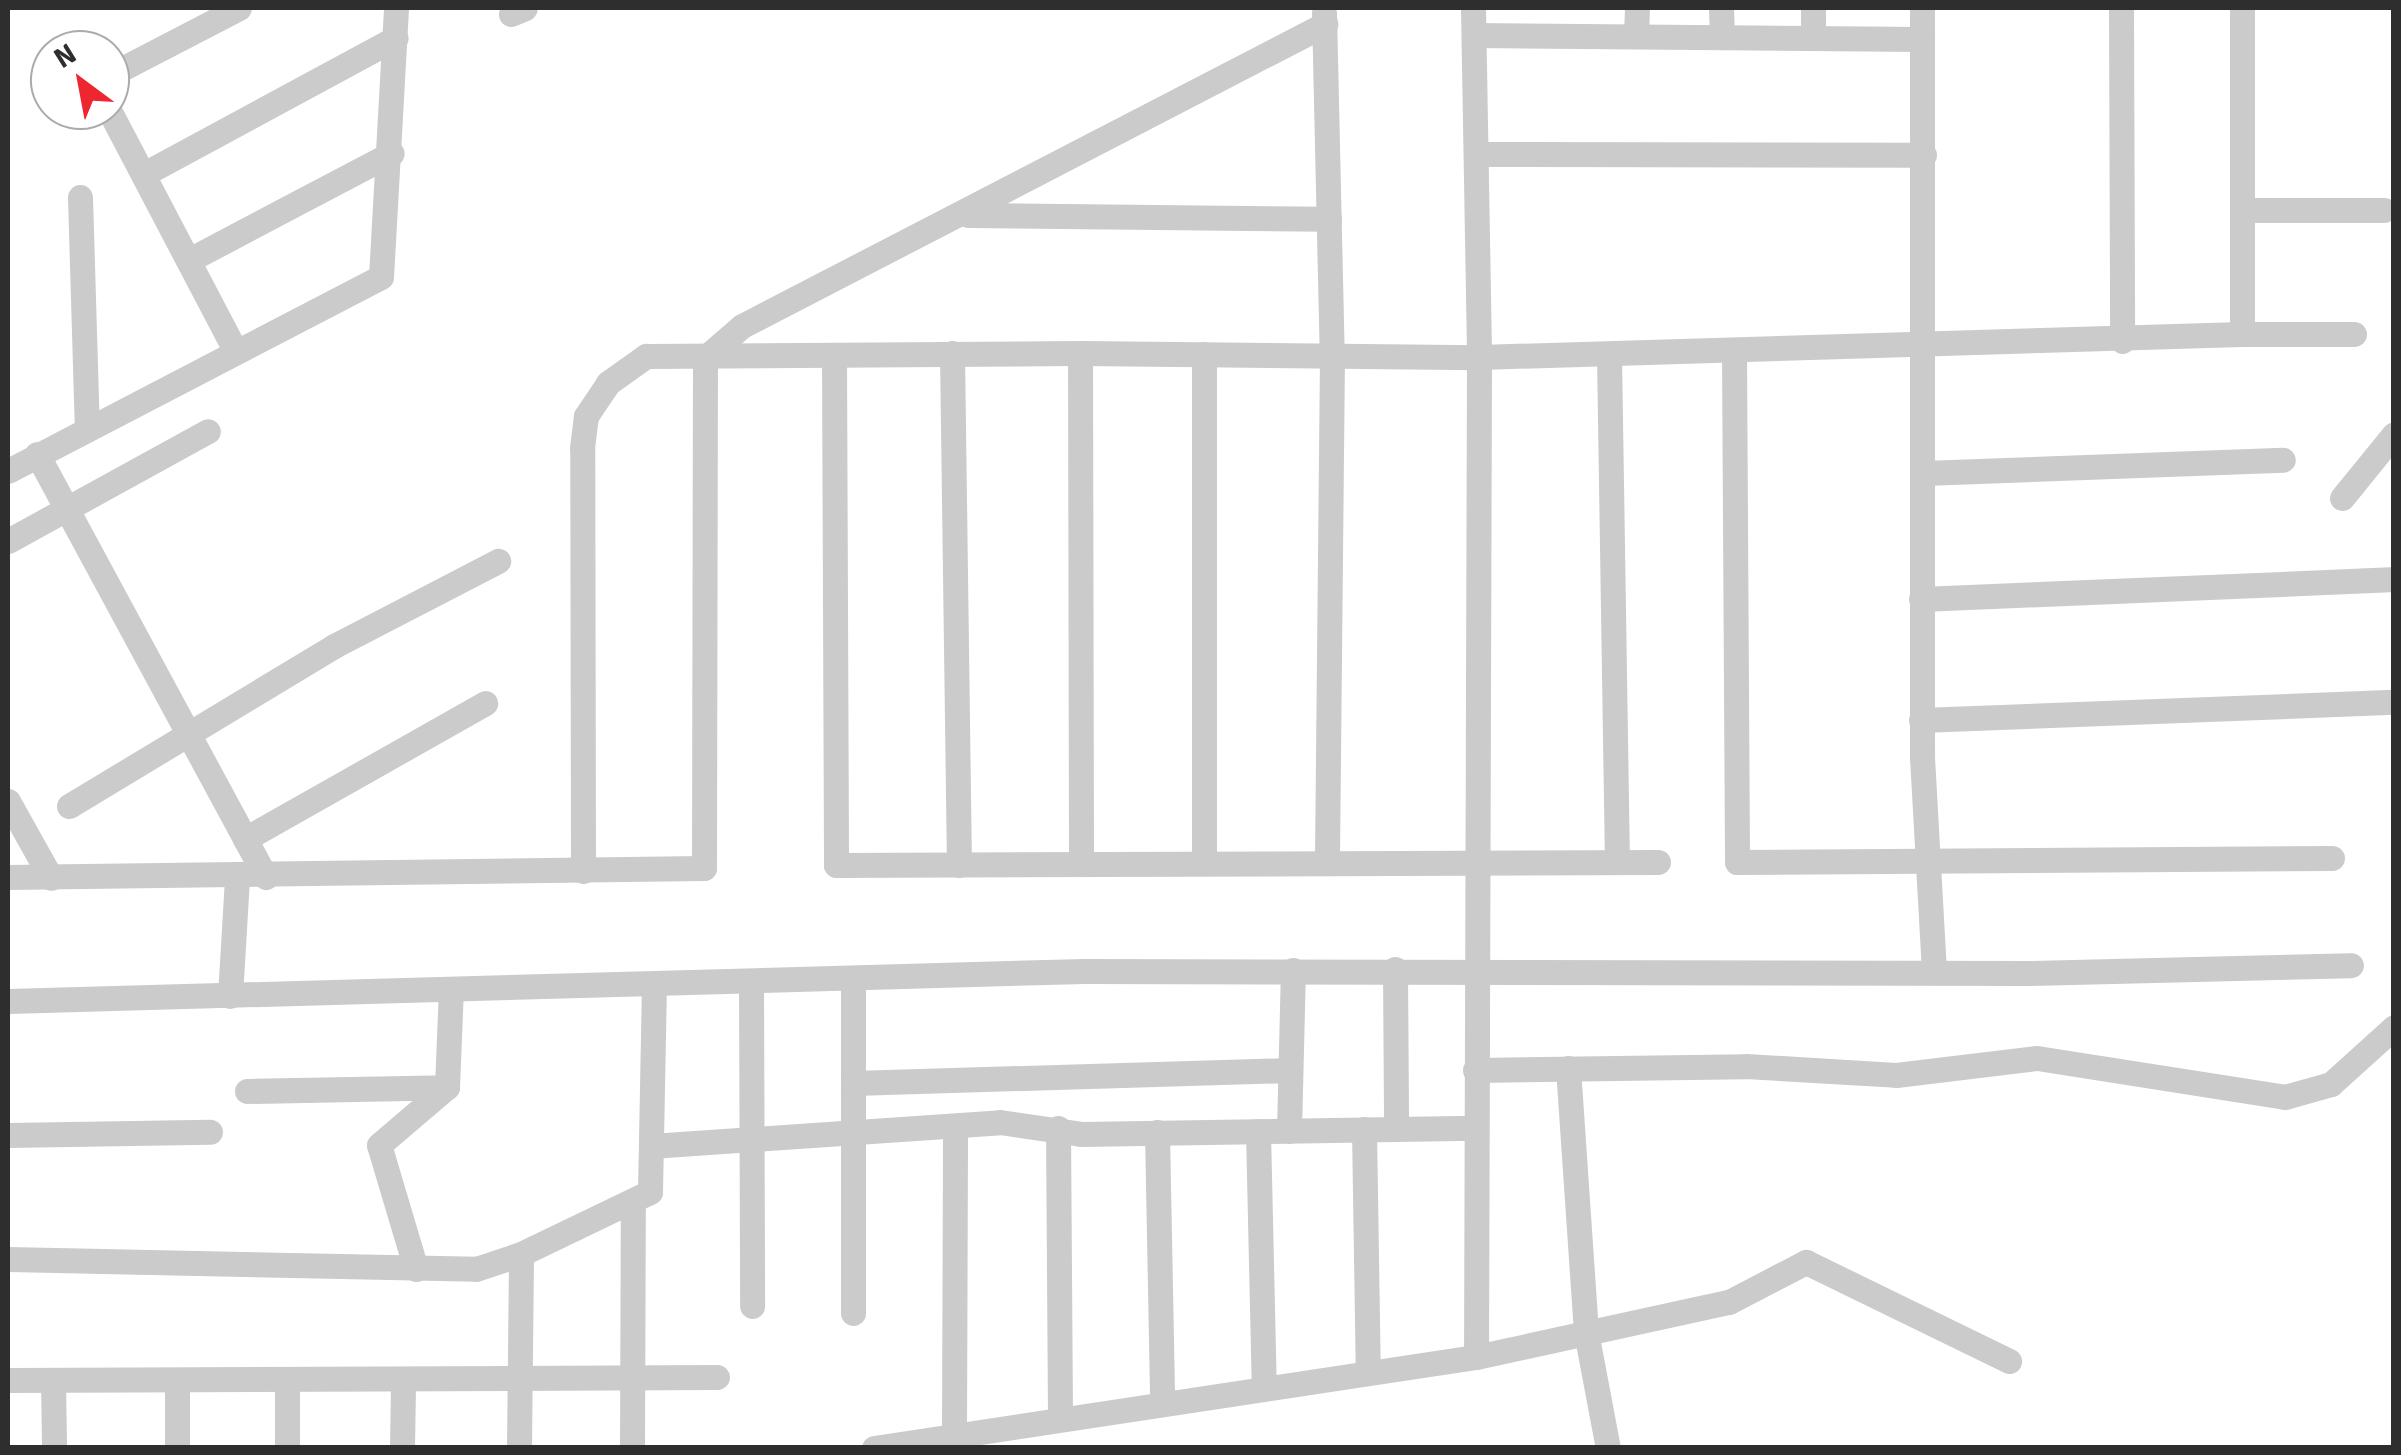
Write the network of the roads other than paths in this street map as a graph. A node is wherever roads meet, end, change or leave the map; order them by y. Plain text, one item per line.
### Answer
1 (239, 8) edge
2 (396, 8) edge
3 (1473, 8) edge
4 (1637, 8) edge
5 (1722, 8) edge
6 (1813, 8) edge
7 (1922, 8) edge
8 (2121, 8) edge
9 (2242, 8) edge
10 (1325, 16) edge
11 (1474, 35) junction
12 (1636, 36) junction
13 (1722, 37) junction
14 (396, 38) junction
15 (1814, 38) junction
16 (1922, 39) junction
17 (130, 65) edge
18 (120, 130) edge
19 (392, 153) junction
20 (1476, 154) junction
21 (1924, 155) junction
22 (144, 174) junction
23 (80, 197) dead end
24 (2242, 210) junction
25 (2384, 210) dead end
26 (963, 215) junction
27 (1330, 219) junction
28 (189, 260) junction
29 (2242, 334) junction
30 (2354, 334) dead end
31 (2122, 341) junction
32 (1928, 344) junction
33 (236, 352) junction
34 (1080, 352) junction
35 (1734, 352) junction
36 (952, 353) junction
37 (1204, 354) junction
38 (1332, 355) junction
39 (1609, 355) junction
40 (834, 356) junction
41 (1479, 357) junction
42 (705, 358) junction
43 (86, 426) junction
44 (208, 430) dead end
45 (2394, 434) edge
46 (37, 454) junction
47 (2283, 460) dead end
48 (8, 470) edge
49 (1924, 472) junction
50 (2342, 498) dead end
51 (66, 508) junction
52 (8, 541) edge
53 (498, 561) dead end
54 (2390, 578) dead end
55 (1921, 600) junction
56 (2394, 702) edge
57 (485, 703) dead end
58 (1921, 720) junction
59 (186, 731) junction
60 (8, 801) edge
61 (69, 806) dead end
62 (245, 839) junction
63 (1327, 858) junction
64 (2332, 858) dead end
65 (1476, 859) junction
66 (1204, 860) junction
67 (1929, 860) junction
68 (1081, 861) junction
69 (1617, 862) junction
70 (1658, 862) dead end
71 (959, 865) junction
72 (583, 872) junction
73 (8, 877) edge
74 (237, 877) junction
75 (266, 877) junction
76 (51, 878) junction
77 (2351, 965) dead end
78 (1475, 968) junction
79 (1395, 969) junction
80 (1293, 970) junction
81 (1934, 971) junction
82 (853, 978) junction
83 (751, 981) junction
84 (654, 984) junction
85 (451, 990) junction
86 (230, 996) junction
87 (8, 1001) edge
88 (2394, 1027) edge
89 (1568, 1068) junction
90 (1290, 1070) junction
91 (1475, 1070) junction
92 (854, 1083) junction
93 (446, 1087) junction
94 (247, 1091) dead end
95 (956, 1127) junction
96 (1058, 1128) junction
97 (1475, 1128) junction
98 (1396, 1129) junction
99 (1289, 1130) junction
100 (1364, 1130) junction
101 (1258, 1131) junction
102 (210, 1132) dead end
103 (1157, 1132) junction
104 (8, 1135) edge
105 (854, 1135) junction
106 (754, 1140) junction
107 (651, 1146) junction
108 (633, 1204) junction
109 (522, 1254) junction
110 (8, 1259) edge
111 (416, 1269) junction
112 (752, 1306) dead end
113 (853, 1313) dead end
114 (1586, 1332) junction
115 (1476, 1358) junction
116 (2009, 1361) dead end
117 (1368, 1372) junction
118 (718, 1377) dead end
119 (632, 1378) junction
120 (8, 1380) edge
121 (53, 1381) junction
122 (520, 1381) junction
123 (177, 1382) junction
124 (287, 1382) junction
125 (402, 1383) junction
126 (1264, 1386) junction
127 (1162, 1400) junction
128 (1060, 1416) junction
129 (954, 1432) junction
130 (54, 1448) edge
131 (177, 1448) edge
132 (288, 1448) edge
133 (402, 1448) edge
134 (519, 1448) edge
135 (632, 1448) edge
136 (874, 1448) edge
137 (1608, 1448) edge

1 - 17 street
2 - 14 street
3 - 11 street
4 - 12 street
5 - 13 street
6 - 15 street
7 - 16 street
8 - 31 street
9 - 24 street
10 - 26 street
10 - 27 street
11 - 12 street
11 - 20 street
12 - 13 street
13 - 15 street
14 - 19 street
14 - 22 street
15 - 16 street
16 - 21 street
18 - 22 street
19 - 28 street
19 - 33 street
20 - 21 street
20 - 41 street
21 - 32 street
22 - 28 street
23 - 43 street
24 - 25 street
24 - 29 street
26 - 27 street
26 - 42 street
27 - 38 street
28 - 33 street
29 - 30 street
29 - 31 street
31 - 32 street
32 - 35 street
32 - 49 street
33 - 43 street
34 - 36 street
34 - 37 street
34 - 68 street
35 - 39 street
35 - 67 street
36 - 40 street
36 - 71 street
37 - 38 street
37 - 66 street
38 - 41 street
38 - 63 street
39 - 41 street
39 - 69 street
40 - 42 street
40 - 71 street
41 - 65 street
42 - 72 street
42 - 72 street
43 - 46 street
44 - 51 street
45 - 50 street
46 - 48 street
46 - 51 street
47 - 49 street
49 - 55 street
51 - 52 street
51 - 59 street
53 - 59 street
54 - 55 street
55 - 58 street
56 - 58 street
57 - 62 street
58 - 67 street
59 - 61 street
59 - 62 street
60 - 76 street
62 - 75 street
63 - 65 street
63 - 66 street
64 - 67 street
65 - 69 street
65 - 78 street
66 - 68 street
67 - 81 street
68 - 71 street
69 - 70 street
72 - 75 street
73 - 76 street
74 - 75 street
74 - 76 street
74 - 86 street
77 - 81 street
78 - 79 street
78 - 81 street
78 - 91 street
79 - 80 street
79 - 98 street
80 - 82 street
80 - 90 street
82 - 83 street
82 - 92 street
83 - 84 street
83 - 106 street
84 - 85 street
84 - 107 street
85 - 86 street
85 - 93 street
86 - 87 street
88 - 89 street
89 - 91 street
89 - 114 street
90 - 92 street
90 - 99 street
91 - 97 street
92 - 105 street
93 - 94 street
93 - 111 street
95 - 96 street
95 - 105 street
95 - 129 street
96 - 103 street
96 - 128 street
97 - 98 street
97 - 115 street
98 - 100 street
99 - 100 street
99 - 101 street
100 - 117 street
101 - 103 street
101 - 126 street
102 - 104 street
103 - 127 street
105 - 106 street
105 - 113 street
106 - 107 street
106 - 112 street
107 - 108 street
108 - 109 street
108 - 119 street
109 - 111 street
109 - 122 street
110 - 111 street
114 - 115 street
114 - 116 street
114 - 137 street
115 - 117 street
117 - 126 street
118 - 119 street
119 - 122 street
119 - 135 street
120 - 121 street
121 - 123 street
121 - 130 street
122 - 125 street
122 - 134 street
123 - 124 street
123 - 131 street
124 - 125 street
124 - 132 street
125 - 133 street
126 - 127 street
127 - 128 street
128 - 129 street
129 - 136 street

